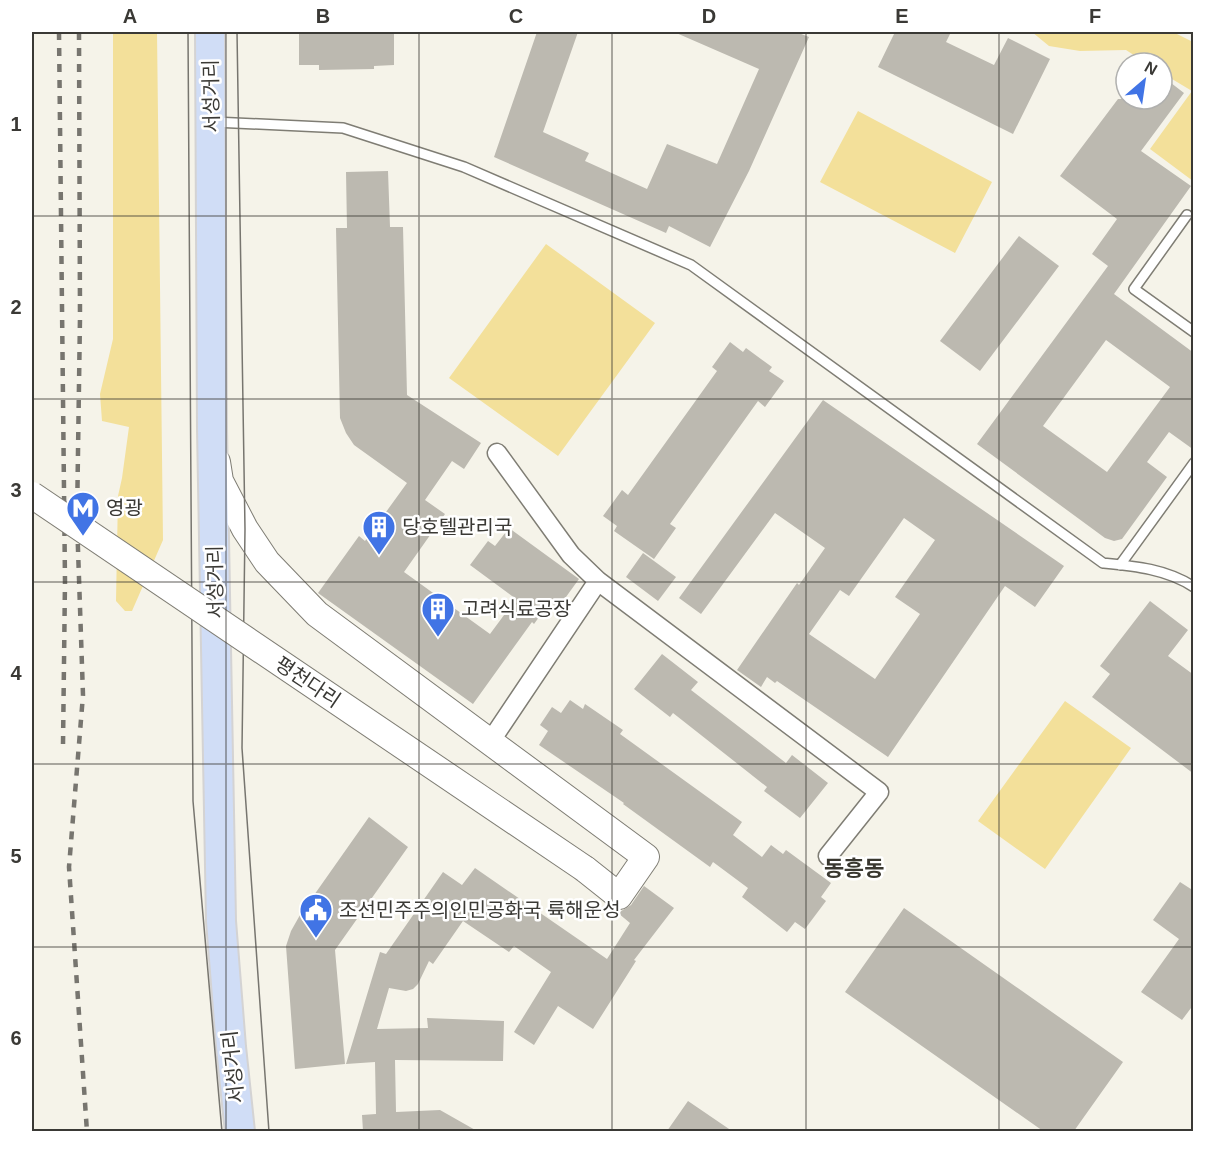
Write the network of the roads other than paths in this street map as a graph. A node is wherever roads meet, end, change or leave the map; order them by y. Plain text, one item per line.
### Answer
1 (210, 32) edge
2 (211, 122) junction
3 (1187, 215) dead end
4 (1194, 332) edge
5 (212, 429) junction
6 (497, 453) dead end
7 (1194, 463) edge
8 (32, 495) edge
9 (1120, 565) junction
10 (598, 581) junction
11 (1194, 587) edge
12 (490, 742) junction
13 (828, 856) dead end
14 (240, 1131) edge

1 - 2 main road, 서성거리
2 - 5 main road, 서성거리
2 - 9 lane
3 - 4 lane
5 - 12 street
5 - 14 main road, 서성거리
6 - 10 street
7 - 9 lane
8 - 12 street, 평천다리, bridge
9 - 11 lane
10 - 12 street
10 - 13 street

